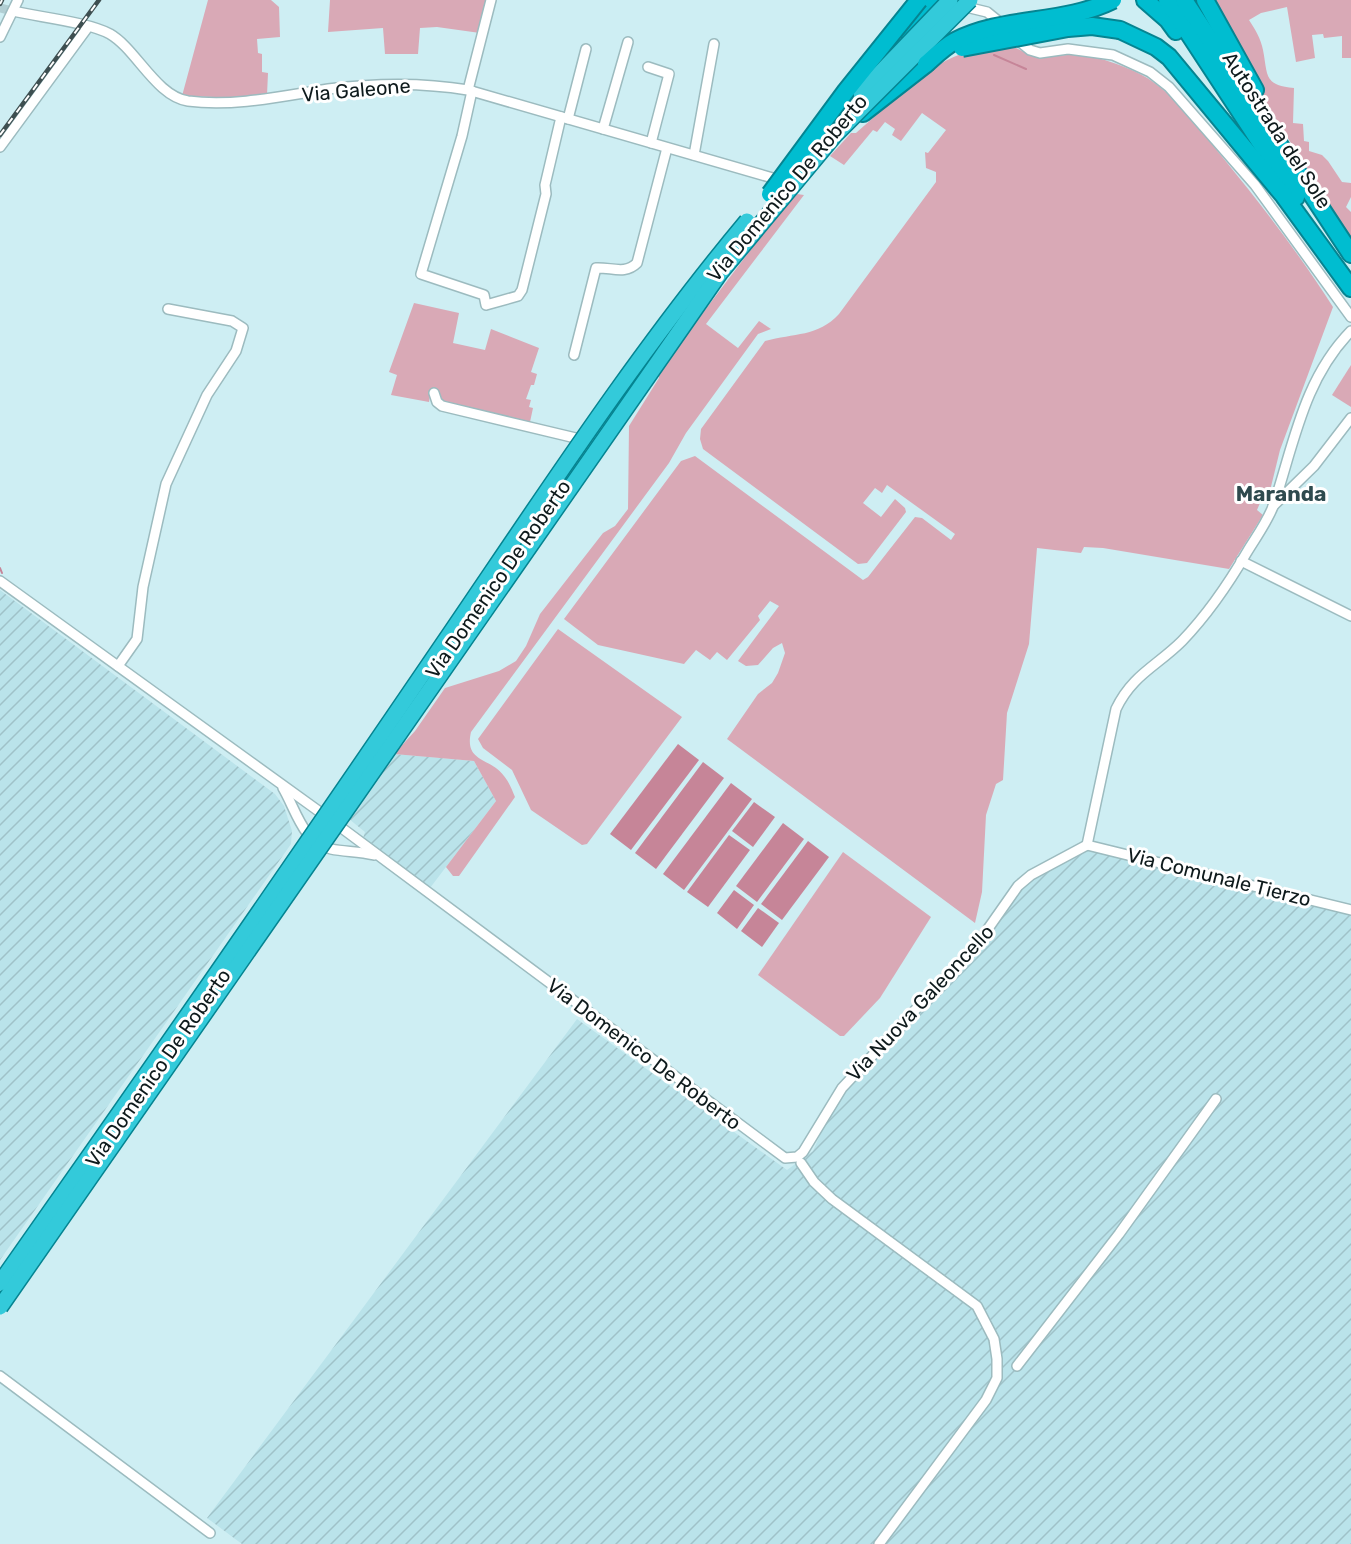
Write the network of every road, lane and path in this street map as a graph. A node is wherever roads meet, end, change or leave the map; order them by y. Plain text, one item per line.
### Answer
1 (18, 0) edge
2 (490, 0) edge
3 (919, 0) edge
4 (937, 0) edge
5 (950, 0) edge
6 (970, 0) edge
7 (1113, 0) edge
8 (1145, 0) edge
9 (1167, 0) edge
10 (1184, 0) edge
11 (1205, 0) edge
12 (13, 11) junction
13 (88, 27) junction
14 (0, 37) edge
15 (628, 42) dead end
16 (714, 44) dead end
17 (586, 49) dead end
18 (888, 64) junction
19 (926, 64) junction
20 (648, 67) dead end
21 (470, 91) junction
22 (565, 118) junction
23 (1248, 122) junction
24 (603, 129) junction
25 (834, 136) junction
26 (651, 143) junction
27 (0, 147) edge
28 (667, 148) junction
29 (694, 155) junction
30 (787, 182) junction
31 (770, 194) junction
32 (1317, 202) junction
33 (1351, 255) edge
34 (1351, 283) edge
35 (1351, 288) edge
36 (168, 309) dead end
37 (1351, 316) edge
38 (1348, 334) edge
39 (574, 355) dead end
40 (434, 393) dead end
41 (1351, 418) edge
42 (593, 442) junction
43 (1273, 506) junction
44 (1241, 561) junction
45 (0, 581) edge
46 (1351, 616) edge
47 (118, 666) junction
48 (280, 783) junction
49 (331, 820) junction
50 (315, 843) junction
51 (1087, 845) junction
52 (378, 856) junction
53 (1351, 910) edge
54 (1216, 1099) dead end
55 (799, 1160) junction
56 (20, 1264) junction
57 (0, 1270) edge
58 (0, 1284) edge
59 (0, 1293) edge
60 (0, 1307) edge
61 (1017, 1366) dead end
62 (0, 1377) edge
63 (210, 1533) dead end
64 (879, 1544) edge

1 - 12 street
2 - 21 street
3 - 31 highway, bridge
4 - 18 highway, bridge
5 - 18 highway, bridge
6 - 25 highway, bridge
7 - 19 highway, bridge
8 - 23 highway
9 - 23 highway, Autostrada del Sole
10 - 32 highway, Autostrada del Sole
11 - 32 highway
12 - 13 street, Via Galeone
12 - 14 street
13 - 21 street, Via Galeone
13 - 27 street
15 - 24 street
16 - 29 street
17 - 22 street
18 - 31 highway, bridge
19 - 25 highway, bridge
19 - 35 highway, bridge
20 - 26 street
21 - 22 street, Via Galeone
21 - 22 street
22 - 24 street, Via Galeone
23 - 34 highway, Autostrada del Sole
24 - 26 street, Via Galeone
25 - 60 highway, bridge
26 - 28 street, Via Galeone
28 - 29 street, Via Galeone
28 - 39 street
29 - 30 street, Via Galeone
30 - 37 street, Via Domenico De Roberto
30 - 42 street, Via Domenico De Roberto
31 - 58 highway, bridge
32 - 33 highway, Autostrada del Sole
36 - 47 street
38 - 43 street
40 - 42 street
41 - 43 street
42 - 49 street, Via Domenico De Roberto
43 - 44 street
44 - 46 street
44 - 51 street
45 - 47 street, Via Domenico De Roberto
47 - 48 street, Via Domenico De Roberto
48 - 49 street, Via Domenico De Roberto
48 - 50 street, Via Domenico De Roberto
49 - 50 street, Via Domenico De Roberto
49 - 52 street, Via Domenico De Roberto
50 - 52 street, Via Domenico De Roberto
50 - 56 street, Via Domenico De Roberto
51 - 53 street, Via Comunale Tierzo
51 - 55 street, Via Nuova Galeoncello
52 - 55 street, Via Domenico De Roberto
54 - 61 street
55 - 64 street
56 - 57 street
56 - 59 street, Via Domenico De Roberto
62 - 63 street

